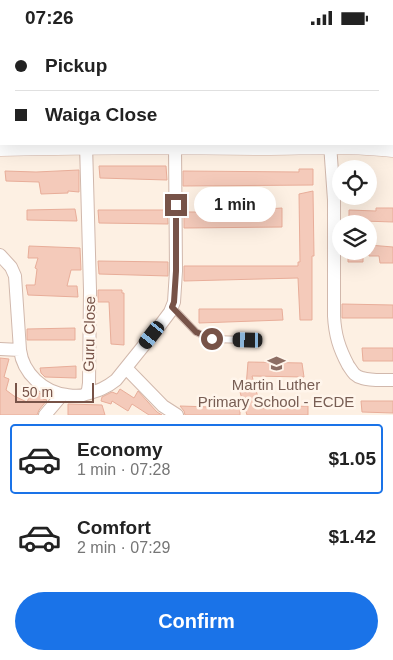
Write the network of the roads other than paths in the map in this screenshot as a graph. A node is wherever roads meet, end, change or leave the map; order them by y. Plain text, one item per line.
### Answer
1 (86, 145) edge
2 (175, 145) edge
3 (330, 145) edge
4 (354, 145) edge
5 (0, 147) edge
6 (393, 148) edge
7 (0, 255) edge
8 (172, 307) junction
9 (248, 340) dead end
10 (0, 349) edge
11 (20, 349) junction
12 (126, 368) junction
13 (393, 380) edge
14 (62, 395) junction
15 (86, 395) junction
16 (45, 415) edge
17 (177, 415) edge

1 - 2 street
1 - 5 street
1 - 15 street, Guru Close
2 - 8 street
3 - 13 street
4 - 6 street
7 - 11 street
8 - 9 lane
8 - 12 street
10 - 11 street
11 - 14 street
12 - 15 street
12 - 17 street
14 - 15 street
14 - 16 street

